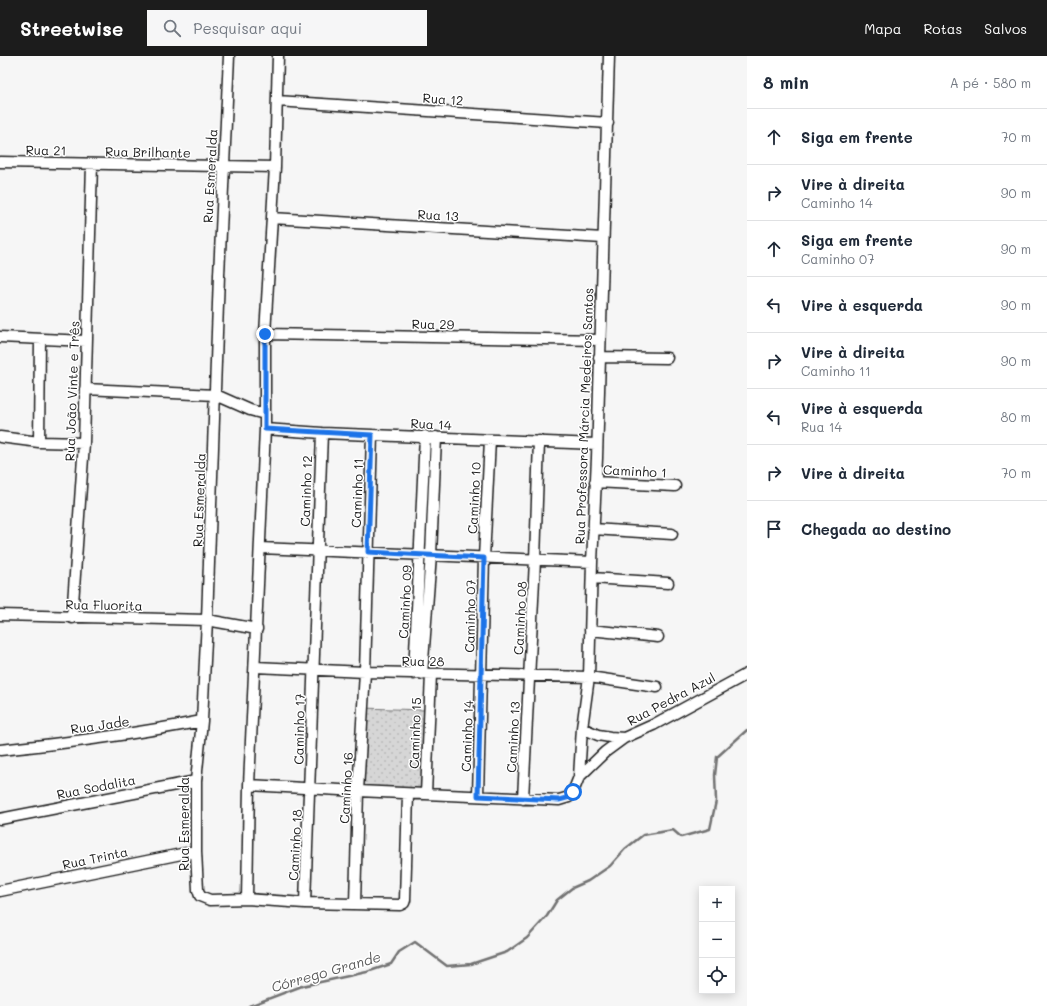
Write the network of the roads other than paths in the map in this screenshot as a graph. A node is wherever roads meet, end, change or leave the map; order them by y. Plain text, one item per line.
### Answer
1 (229, 56) edge
2 (278, 56) edge
3 (609, 56) edge
4 (277, 101) junction
5 (608, 123) junction
6 (0, 162) edge
7 (92, 164) junction
8 (224, 166) junction
9 (275, 167) junction
10 (272, 218) junction
11 (603, 238) junction
12 (265, 334) junction
13 (0, 337) edge
14 (40, 339) junction
15 (600, 340) junction
16 (86, 341) junction
17 (599, 358) junction
18 (667, 358) dead end
19 (84, 389) junction
20 (216, 395) junction
21 (265, 414) junction
22 (265, 429) junction
23 (322, 433) junction
24 (372, 435) junction
25 (431, 437) junction
26 (0, 438) edge
27 (490, 440) junction
28 (539, 441) junction
29 (39, 442) junction
30 (84, 443) junction
31 (596, 444) junction
32 (595, 482) junction
33 (675, 486) dead end
34 (593, 529) junction
35 (672, 534) dead end
36 (260, 548) junction
37 (317, 550) junction
38 (368, 552) junction
39 (426, 555) junction
40 (484, 558) junction
41 (535, 560) junction
42 (592, 562) junction
43 (592, 578) junction
44 (668, 583) dead end
45 (0, 615) edge
46 (72, 618) junction
47 (207, 620) junction
48 (257, 629) junction
49 (590, 630) junction
50 (658, 637) dead end
51 (255, 667) junction
52 (313, 671) junction
53 (365, 672) junction
54 (422, 674) junction
55 (747, 674) edge
56 (482, 676) junction
57 (530, 676) junction
58 (589, 678) junction
59 (657, 687) dead end
60 (202, 721) junction
61 (582, 728) junction
62 (624, 738) junction
63 (0, 750) edge
64 (579, 777) junction
65 (196, 781) junction
66 (249, 785) junction
67 (310, 789) junction
68 (358, 791) junction
69 (408, 794) junction
70 (426, 794) junction
71 (478, 796) junction
72 (523, 799) junction
73 (0, 818) edge
74 (196, 851) junction
75 (0, 891) edge
76 (247, 899) junction
77 (305, 903) junction
78 (355, 904) junction

1 - 8 street, Rua Esmeralda
2 - 4 street
3 - 5 street, Rua Professora Márcia Medeiros Santos
4 - 5 street, Rua 12
4 - 9 street
5 - 11 street, Rua Professora Márcia Medeiros Santos
6 - 7 street, Rua 21
7 - 8 street, Rua Brilhante
7 - 16 street, Rua João Vinte e Três
8 - 9 street, Rua Brilhante
8 - 20 street, Rua Esmeralda
9 - 10 street
10 - 11 street, Rua 13
10 - 12 street
11 - 15 street, Rua Professora Márcia Medeiros Santos
12 - 15 street, Rua 29
12 - 21 street
13 - 14 street
14 - 16 street
14 - 29 street
15 - 17 street, Rua Professora Márcia Medeiros Santos
16 - 19 street, Rua João Vinte e Três
17 - 18 street
17 - 31 street, Rua Professora Márcia Medeiros Santos
19 - 20 street
19 - 30 street, Rua João Vinte e Três
20 - 21 street
20 - 47 street, Rua Esmeralda
21 - 22 street
22 - 23 street, Rua 14
22 - 36 street
23 - 24 street, Rua 14
23 - 37 street, Caminho 12
24 - 25 street, Rua 14
24 - 38 street, Caminho 11
25 - 27 street, Rua 14
25 - 39 street, Caminho 09
26 - 29 street
27 - 28 street, Rua 14
27 - 40 street, Caminho 10
28 - 31 street, Rua 14
28 - 41 street
29 - 30 street
30 - 46 street, Rua João Vinte e Três
31 - 32 street, Rua Professora Márcia Medeiros Santos
32 - 33 street, Caminho 1
32 - 34 street, Rua Professora Márcia Medeiros Santos
34 - 35 street
34 - 42 street, Rua Professora Márcia Medeiros Santos
36 - 37 street
36 - 48 street
37 - 38 street
37 - 52 street, Caminho 12
38 - 39 street
38 - 53 street, Caminho 11
39 - 40 street
39 - 54 street, Caminho 09
40 - 41 street
40 - 56 street, Caminho 07
41 - 42 street
41 - 57 street, Caminho 08
42 - 43 street, Rua Professora Márcia Medeiros Santos
43 - 44 street
43 - 49 street, Rua Professora Márcia Medeiros Santos
45 - 46 street, Rua Fluorita
46 - 47 street, Rua Fluorita
47 - 48 street, Rua Fluorita
47 - 60 street, Rua Esmeralda
48 - 51 street
49 - 50 street
49 - 58 street, Rua Professora Márcia Medeiros Santos
51 - 52 street, Rua 28
51 - 66 street
52 - 53 street, Rua 28
52 - 67 street, Caminho 17
53 - 54 street, Rua 28
53 - 68 street, Caminho 16
54 - 56 street, Rua 28
54 - 70 street, Caminho 15
55 - 62 street, Rua Pedra Azul
56 - 57 street, Rua 28
56 - 71 street, Caminho 14
57 - 58 street, Rua 28
57 - 72 street, Caminho 13
58 - 59 street, Rua 28
58 - 61 street, Rua Professora Márcia Medeiros Santos
60 - 63 street, Rua Jade
60 - 65 street, Rua Esmeralda
61 - 62 street, Rua Pedra Azul
61 - 64 street, Rua Professora Márcia Medeiros Santos
62 - 64 street
64 - 72 street
65 - 73 street, Rua Sodalita
65 - 74 street, Rua Esmeralda
66 - 67 street
66 - 76 street
67 - 68 street
67 - 77 street, Caminho 18
68 - 69 street
68 - 78 street, Caminho 16
69 - 70 street
69 - 78 street
70 - 71 street
71 - 72 street
74 - 75 street, Rua Trinta
74 - 76 street, Rua Esmeralda
76 - 77 street
77 - 78 street

